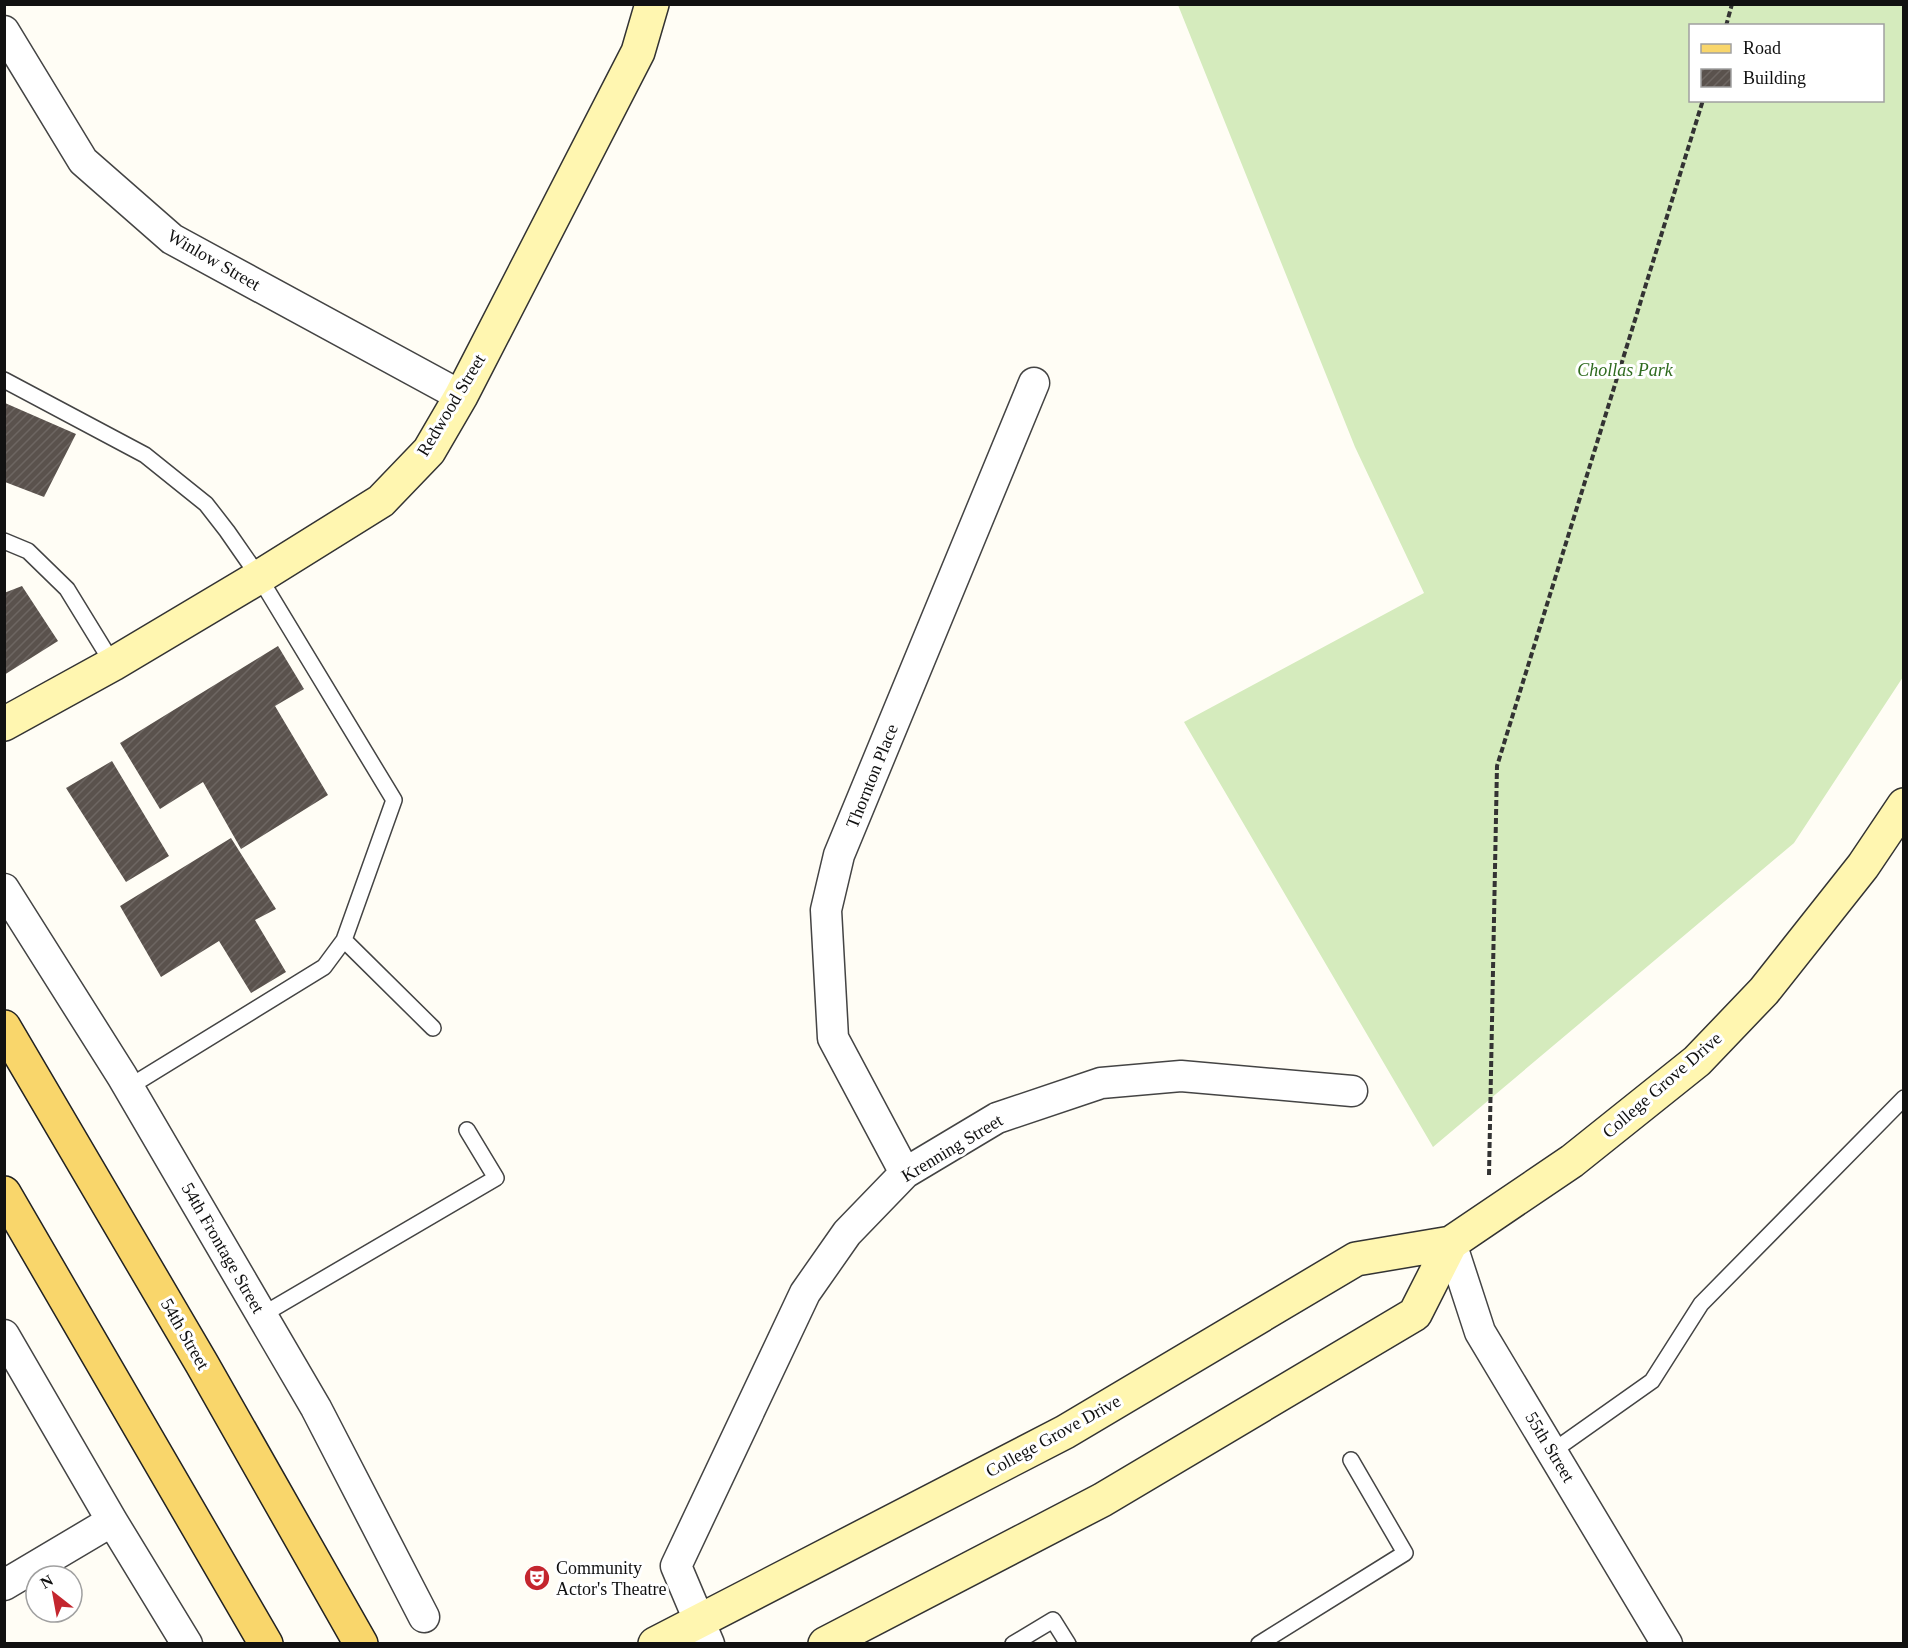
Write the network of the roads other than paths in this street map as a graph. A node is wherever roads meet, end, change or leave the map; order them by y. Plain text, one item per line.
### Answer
1 (652, 4) edge
2 (4, 31) edge
3 (4, 380) edge
4 (1034, 383) dead end
5 (461, 396) junction
6 (4, 541) edge
7 (259, 578) junction
8 (113, 664) junction
9 (4, 724) edge
10 (1904, 805) edge
11 (4, 889) edge
12 (344, 940) junction
13 (4, 1027) edge
14 (433, 1028) dead end
15 (129, 1086) junction
16 (1352, 1091) dead end
17 (1904, 1098) edge
18 (467, 1130) dead end
19 (905, 1173) junction
20 (4, 1193) edge
21 (1451, 1243) junction
22 (262, 1315) junction
23 (4, 1335) edge
24 (1553, 1451) junction
25 (1351, 1460) dead end
26 (112, 1521) junction
27 (4, 1585) edge
28 (424, 1617) dead end
29 (704, 1632) edge
30 (187, 1644) edge
31 (266, 1644) edge
32 (361, 1644) edge
33 (655, 1644) edge
34 (825, 1644) edge
35 (1013, 1644) edge
36 (1068, 1644) edge
37 (1259, 1644) edge
38 (1667, 1644) edge

1 - 5 main road, Redwood Street
2 - 5 street, Winlow Street
3 - 7 lane
4 - 19 street, Thornton Place
5 - 7 main road, Redwood Street
6 - 8 lane
7 - 8 main road, Redwood Street
7 - 12 lane
8 - 9 main road, Redwood Street
10 - 21 main road, College Grove Drive
11 - 15 street, 54th Frontage Street
12 - 14 lane
12 - 15 lane
13 - 32 main road, 54th Street
15 - 22 street, 54th Frontage Street
16 - 19 street, Krenning Street
17 - 24 lane
18 - 22 lane
19 - 29 street, Krenning Street
20 - 31 main road
21 - 24 street, 55th Street
21 - 29 main road, College Grove Drive
21 - 34 main road, College Grove Drive
22 - 28 street, 54th Frontage Street
23 - 26 street
24 - 38 street, 55th Street
25 - 37 lane
26 - 27 street
26 - 30 street
29 - 33 main road, College Grove Drive
35 - 36 lane

